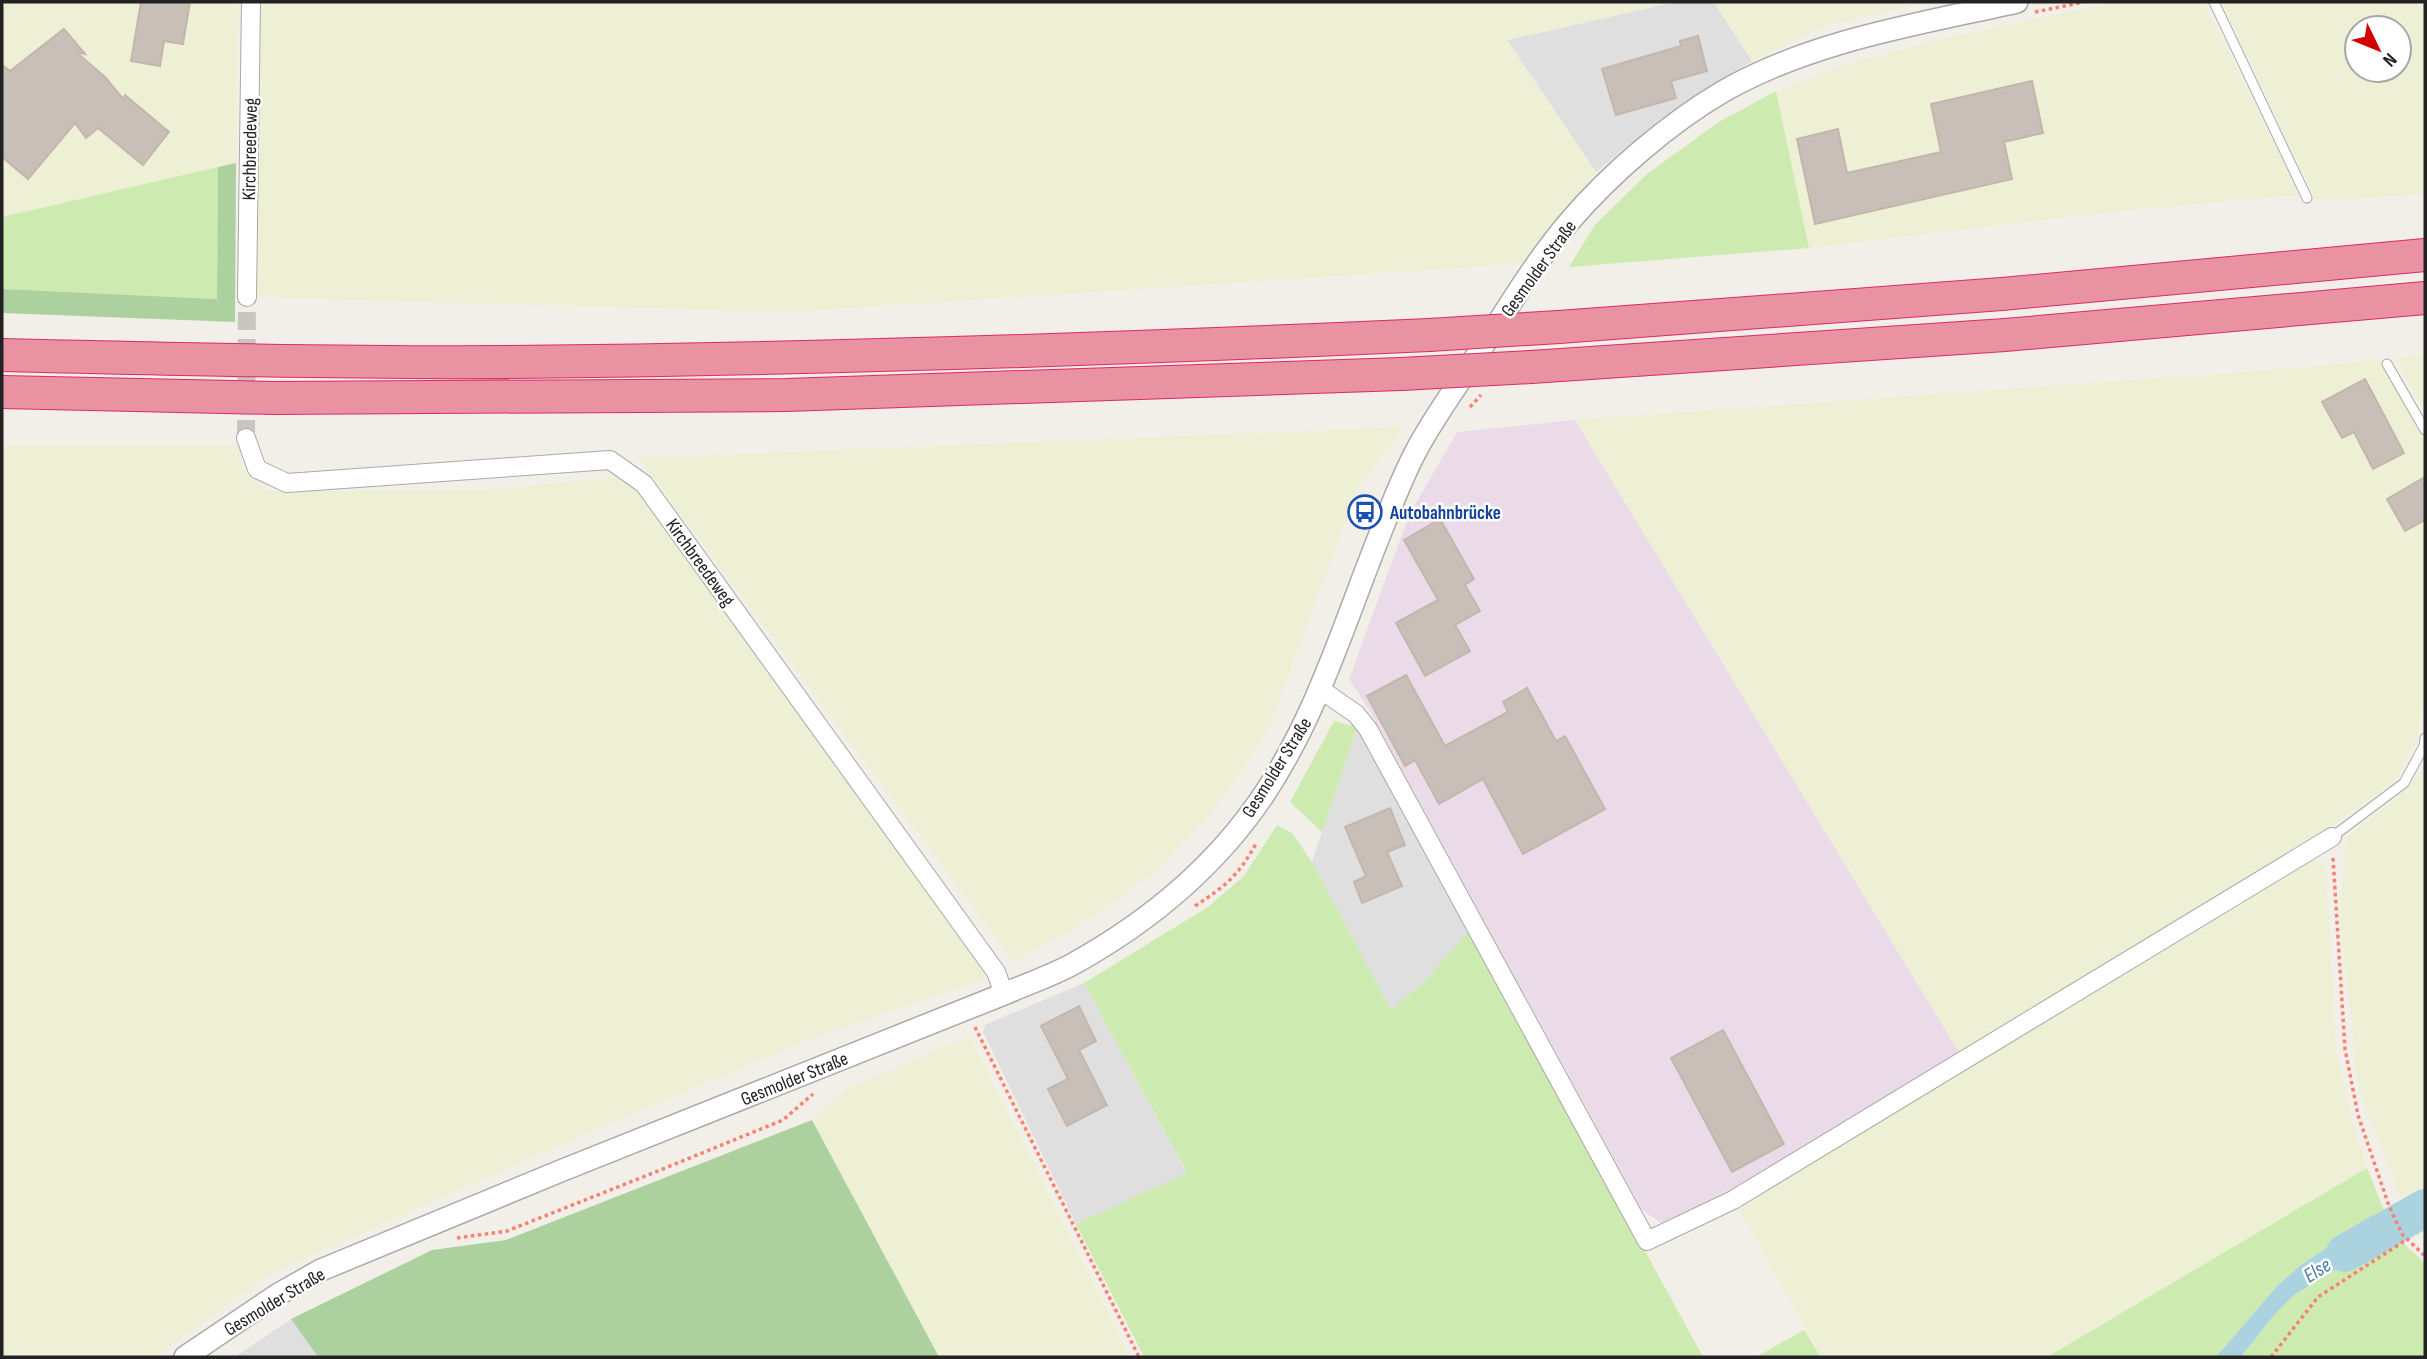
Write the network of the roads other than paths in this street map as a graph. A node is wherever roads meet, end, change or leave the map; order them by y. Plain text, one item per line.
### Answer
1 (251, 2) edge
2 (2214, 2) edge
3 (2024, 7) edge
4 (2307, 198) dead end
5 (2425, 255) edge
6 (247, 297) tunnel mouth
7 (2425, 298) edge
8 (2, 355) edge
9 (2387, 364) dead end
10 (2, 392) edge
11 (2425, 429) edge
12 (246, 438) tunnel mouth
13 (1321, 689) junction
14 (2425, 738) edge
15 (2332, 838) joint
16 (1004, 995) junction
17 (185, 1357) edge

1 - 6 street, Kirchbreedeweg
2 - 4 lane
3 - 13 street, Gesmolder Straße
5 - 8 highway, bridge
7 - 10 highway, bridge
9 - 11 lane
12 - 16 street, Kirchbreedeweg
13 - 15 street
13 - 16 street, Gesmolder Straße
14 - 15 lane
16 - 17 street, Gesmolder Straße

